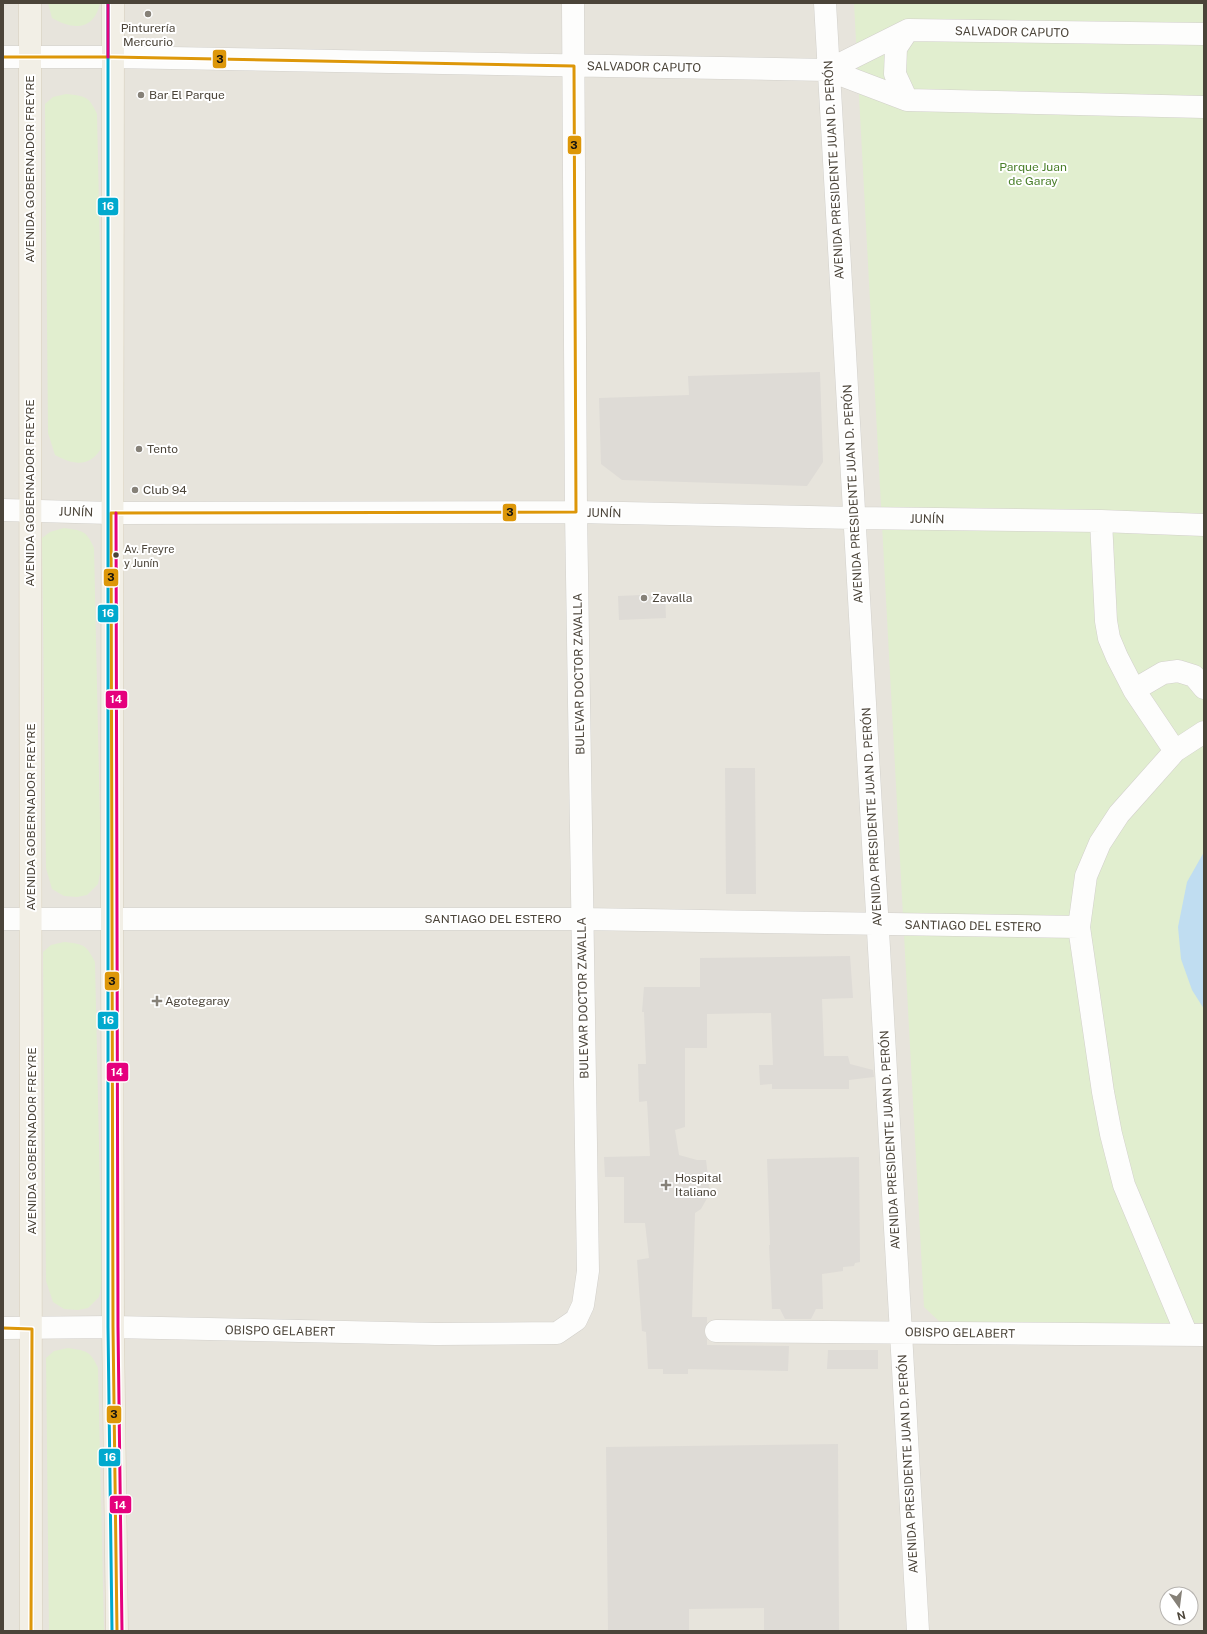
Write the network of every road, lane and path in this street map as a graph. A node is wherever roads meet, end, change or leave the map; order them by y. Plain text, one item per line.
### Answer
1 (30, 3) edge
2 (113, 3) edge
3 (573, 3) edge
4 (825, 3) edge
5 (908, 30) junction
6 (1204, 34) edge
7 (3, 57) edge
8 (30, 57) junction
9 (113, 57) junction
10 (574, 66) junction
11 (828, 70) junction
12 (907, 100) junction
13 (1204, 107) edge
14 (3, 510) edge
15 (30, 510) junction
16 (576, 512) junction
17 (112, 513) junction
18 (855, 518) junction
19 (1101, 521) junction
20 (1204, 525) edge
21 (1204, 688) edge
22 (1134, 690) junction
23 (1204, 732) edge
24 (1175, 751) junction
25 (112, 918) junction
26 (3, 919) edge
27 (582, 919) junction
28 (31, 920) junction
29 (878, 925) junction
30 (1079, 927) junction
31 (113, 1327) junction
32 (3, 1328) edge
33 (32, 1329) junction
34 (716, 1330) dead end
35 (901, 1332) junction
36 (557, 1333) joint
37 (1196, 1335) edge
38 (32, 1631) edge
39 (117, 1631) edge
40 (918, 1631) edge

1 - 8 main road, AVENIDA GOBERNADOR FREYRE
2 - 9 main road
3 - 10 street, BULEVAR DOCTOR ZAVALLA
4 - 11 street, AVENIDA PRESIDENTE JUAN D. PERÓN
5 - 6 street, SALVADOR CAPUTO
5 - 11 street, SALVADOR CAPUTO
5 - 12 street
7 - 8 street, SALVADOR CAPUTO
8 - 9 street, SALVADOR CAPUTO
8 - 15 main road, AVENIDA GOBERNADOR FREYRE
9 - 10 street, SALVADOR CAPUTO
9 - 17 main road
10 - 11 street, SALVADOR CAPUTO
10 - 16 street, BULEVAR DOCTOR ZAVALLA
11 - 12 street, SALVADOR CAPUTO
11 - 18 street, AVENIDA PRESIDENTE JUAN D. PERÓN
12 - 13 street, SALVADOR CAPUTO
14 - 15 street, JUNÍN
15 - 17 street, JUNÍN
15 - 28 main road, AVENIDA GOBERNADOR FREYRE
16 - 17 street, JUNÍN
16 - 18 street, JUNÍN
16 - 27 street, BULEVAR DOCTOR ZAVALLA
17 - 25 main road
18 - 19 street, JUNÍN
18 - 29 street, AVENIDA PRESIDENTE JUAN D. PERÓN
19 - 20 street, JUNÍN
19 - 22 street
21 - 22 street
22 - 24 street
23 - 24 street
24 - 30 street
25 - 27 street, SANTIAGO DEL ESTERO
25 - 28 street, SANTIAGO DEL ESTERO
25 - 31 main road
26 - 28 street, SANTIAGO DEL ESTERO
27 - 29 street, SANTIAGO DEL ESTERO
27 - 36 street, BULEVAR DOCTOR ZAVALLA
28 - 33 main road, AVENIDA GOBERNADOR FREYRE
29 - 30 street, SANTIAGO DEL ESTERO
29 - 35 street, AVENIDA PRESIDENTE JUAN D. PERÓN
30 - 37 street
31 - 33 street, OBISPO GELABERT
31 - 36 street, OBISPO GELABERT
31 - 39 main road
32 - 33 street, OBISPO GELABERT
33 - 38 main road, AVENIDA GOBERNADOR FREYRE
34 - 35 street, OBISPO GELABERT
35 - 37 street, OBISPO GELABERT
35 - 40 street, AVENIDA PRESIDENTE JUAN D. PERÓN

